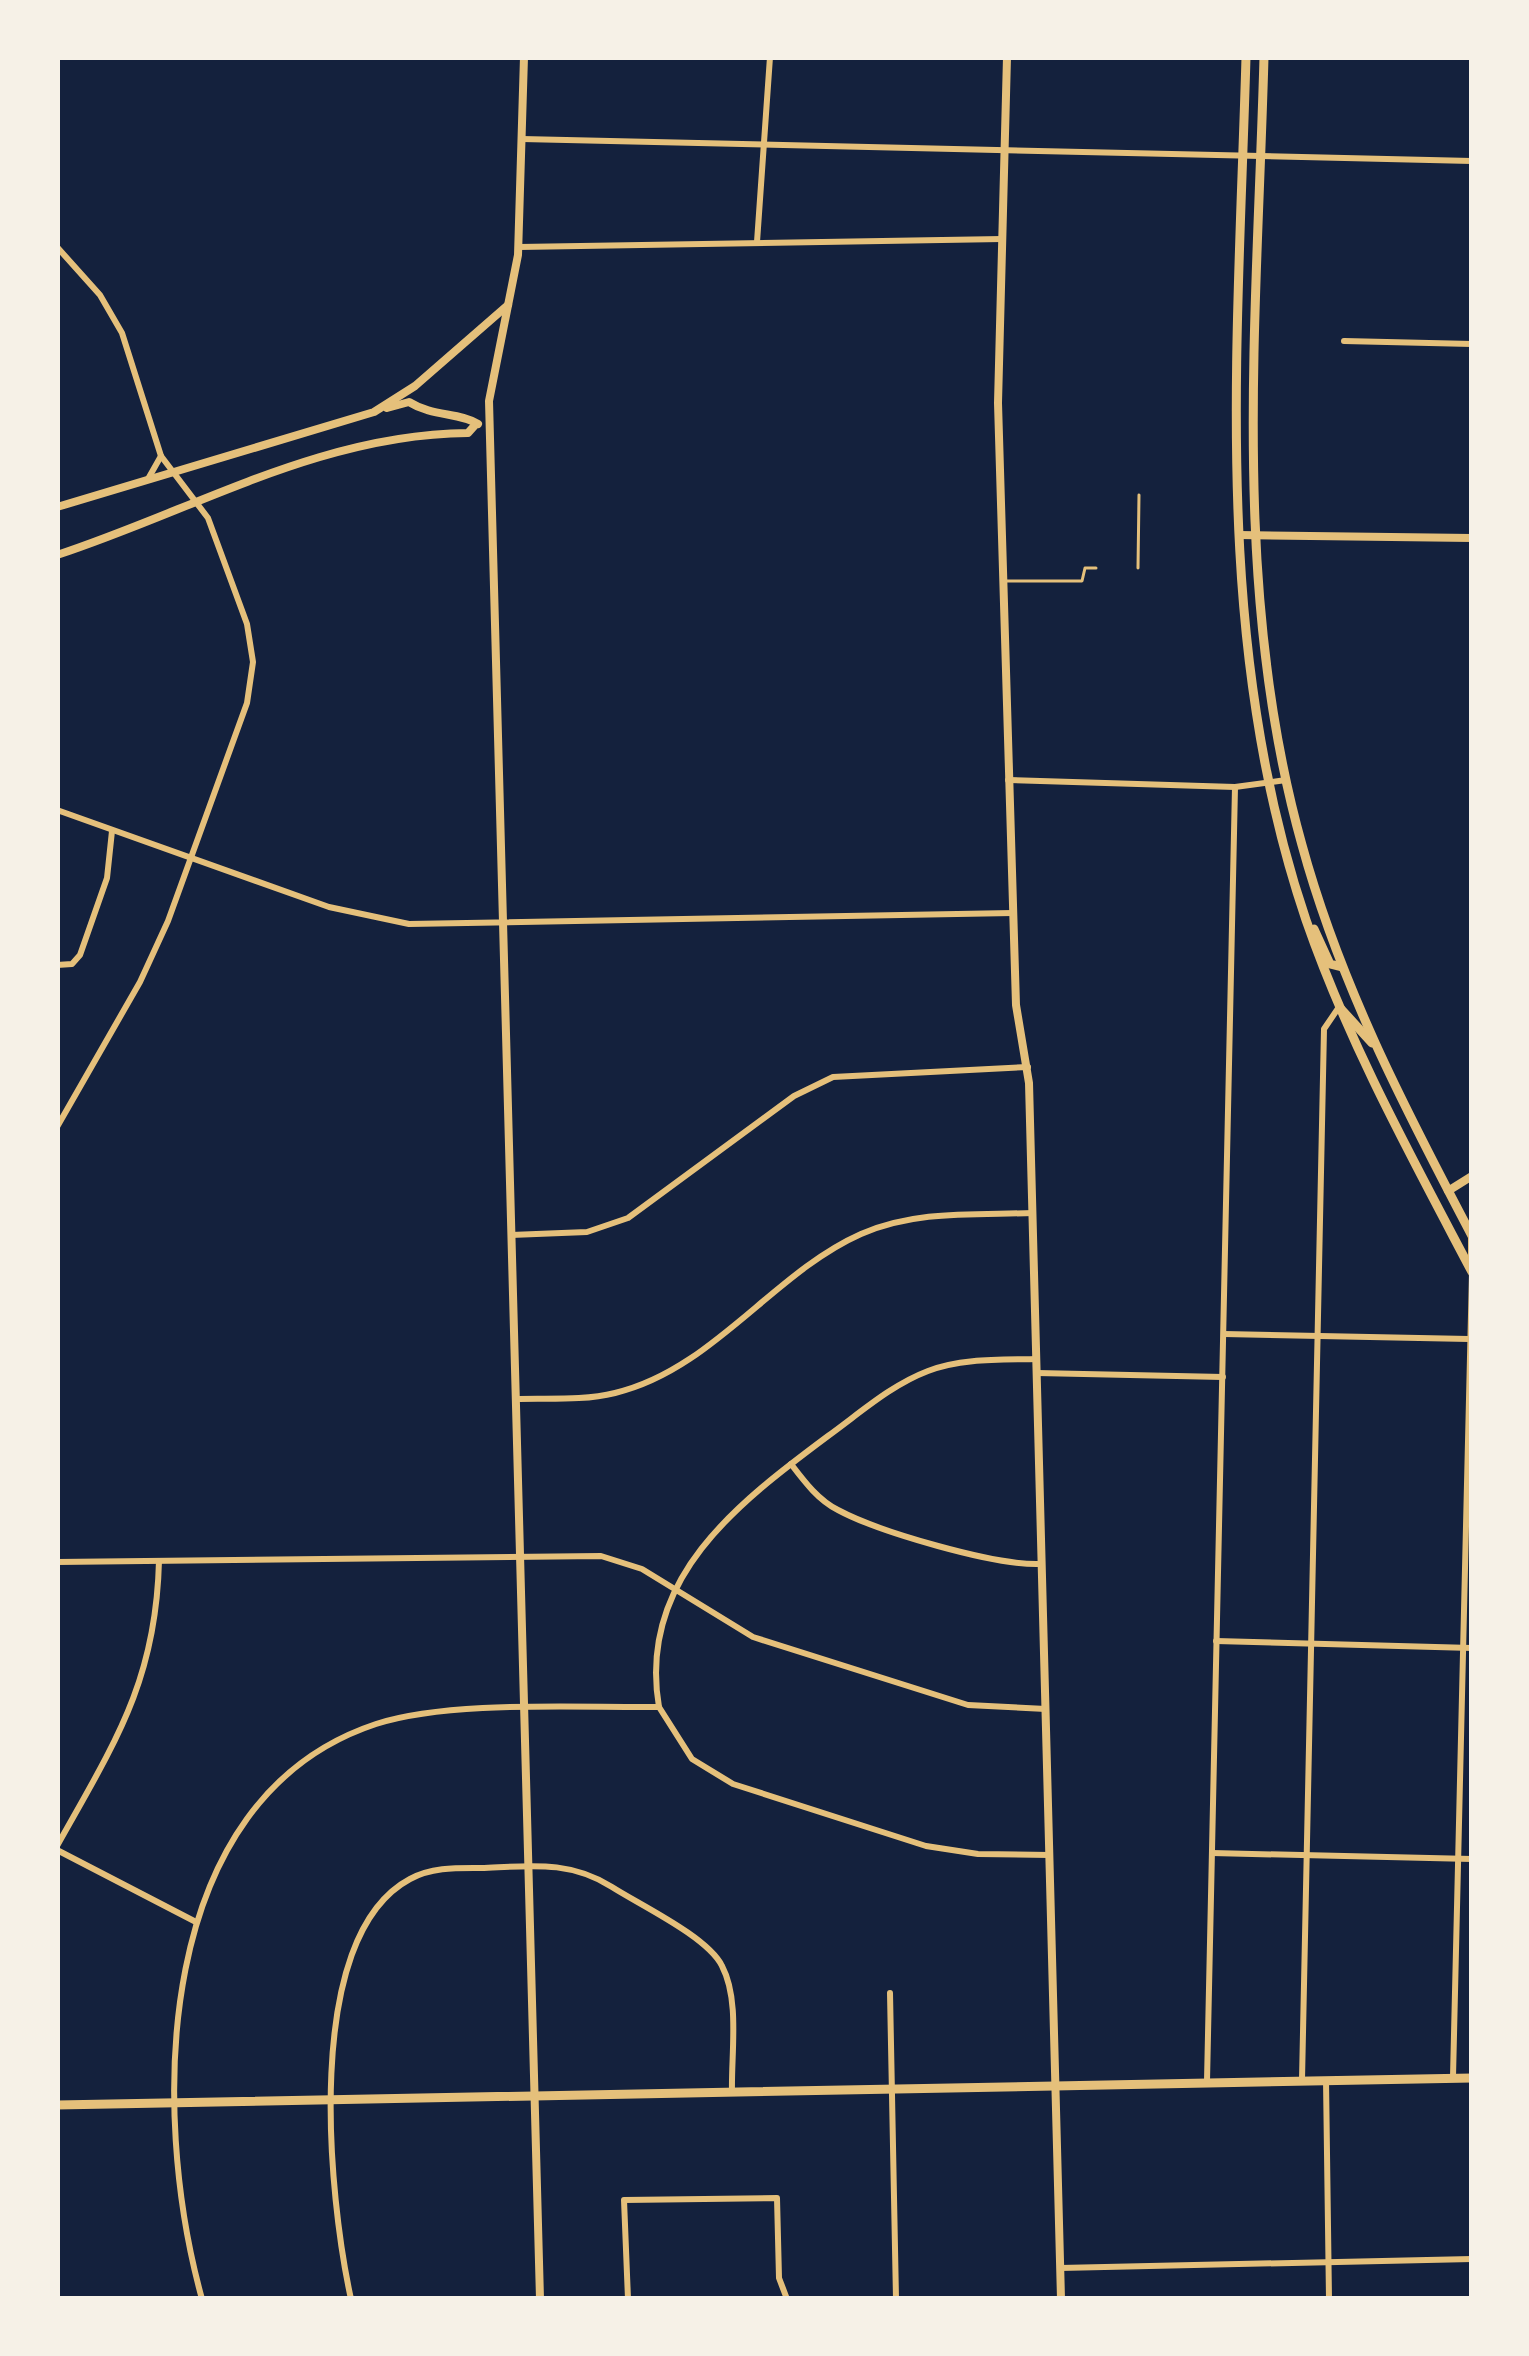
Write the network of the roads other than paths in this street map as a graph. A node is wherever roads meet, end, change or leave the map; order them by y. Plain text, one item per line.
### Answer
1 (524, 57) edge
2 (770, 57) edge
3 (1007, 57) edge
4 (1246, 57) edge
5 (1264, 57) edge
6 (522, 140) junction
7 (768, 145) junction
8 (1005, 150) junction
9 (1244, 155) junction
10 (1262, 156) junction
11 (1472, 161) edge
12 (1002, 239) junction
13 (757, 242) junction
14 (519, 247) junction
15 (57, 248) edge
16 (509, 304) junction
17 (1344, 341) dead end
18 (1472, 344) edge
19 (374, 412) junction
20 (476, 424) junction
21 (490, 424) junction
22 (161, 456) junction
23 (175, 472) junction
24 (147, 481) junction
25 (1138, 495) dead end
26 (198, 502) junction
27 (57, 507) edge
28 (1237, 535) junction
29 (1255, 535) junction
30 (1472, 538) edge
31 (57, 555) edge
32 (1096, 568) dead end
33 (1138, 568) dead end
34 (1002, 581) junction
35 (1009, 780) junction
36 (1286, 780) junction
37 (1268, 782) junction
38 (1235, 787) junction
39 (57, 810) edge
40 (112, 831) junction
41 (190, 858) junction
42 (1013, 913) junction
43 (1306, 920) junction
44 (503, 925) junction
45 (57, 965) edge
46 (1342, 967) junction
47 (1339, 1007) junction
48 (1372, 1042) junction
49 (1028, 1067) junction
50 (57, 1127) edge
51 (1472, 1176) edge
52 (1448, 1191) junction
53 (1033, 1213) junction
54 (1472, 1234) edge
55 (511, 1235) junction
56 (1472, 1272) edge
57 (1224, 1334) junction
58 (1320, 1336) junction
59 (1469, 1339) junction
60 (1036, 1359) junction
61 (1037, 1373) junction
62 (1222, 1378) junction
63 (514, 1399) junction
64 (791, 1463) junction
65 (519, 1556) junction
66 (159, 1561) junction
67 (57, 1562) edge
68 (1043, 1564) junction
69 (675, 1591) junction
70 (1216, 1641) junction
71 (1313, 1643) junction
72 (1467, 1648) edge
73 (659, 1707) junction
74 (1046, 1709) junction
75 (524, 1710) junction
76 (57, 1848) edge
77 (1212, 1852) junction
78 (1050, 1855) junction
79 (1309, 1855) junction
80 (1456, 1859) junction
81 (1472, 1859) edge
82 (530, 1866) junction
83 (196, 1922) junction
84 (890, 1993) dead end
85 (1453, 2078) junction
86 (1472, 2078) edge
87 (1301, 2080) junction
88 (1326, 2080) junction
89 (1207, 2081) junction
90 (1056, 2087) junction
91 (893, 2091) junction
92 (732, 2096) junction
93 (536, 2098) junction
94 (333, 2101) junction
95 (177, 2102) junction
96 (57, 2105) edge
97 (1472, 2259) edge
98 (1328, 2263) junction
99 (1060, 2268) junction
100 (202, 2299) edge
101 (351, 2299) edge
102 (540, 2299) edge
103 (628, 2299) edge
104 (787, 2299) edge
105 (896, 2299) edge
106 (1061, 2299) edge
107 (1329, 2299) edge

1 - 6 main road
2 - 7 street
3 - 8 main road
4 - 9 main road
5 - 10 main road
6 - 7 street
6 - 14 main road
7 - 8 street
7 - 13 street
8 - 9 street
8 - 12 main road
9 - 10 street
9 - 28 main road
10 - 11 street
10 - 29 main road
12 - 13 street
12 - 34 main road
13 - 14 street
14 - 16 main road
15 - 22 street
16 - 19 main road
16 - 21 main road
17 - 18 street
19 - 20 main road
19 - 23 main road
20 - 21 main road
20 - 26 main road
21 - 44 main road
22 - 23 street
22 - 24 street
23 - 24 main road
23 - 26 street
24 - 27 main road
25 - 33 lane
26 - 31 main road
26 - 41 street
28 - 29 main road
28 - 37 main road
29 - 30 main road
29 - 36 main road
32 - 34 lane
34 - 35 main road
35 - 38 street
35 - 42 main road
36 - 37 street
36 - 46 main road
37 - 38 street
37 - 43 main road
38 - 57 street
39 - 40 street
40 - 41 street
40 - 45 street
41 - 44 street
41 - 50 street
42 - 44 street
42 - 49 main road
43 - 46 main road
43 - 47 main road
44 - 55 main road
46 - 48 main road
47 - 48 main road
47 - 56 main road
47 - 58 street
48 - 52 main road
49 - 53 main road
49 - 55 street
51 - 52 main road
52 - 54 main road
53 - 60 main road
53 - 63 street
54 - 56 main road
55 - 63 main road
56 - 59 street
57 - 58 street
57 - 62 street
58 - 59 street
58 - 71 street
59 - 72 street
60 - 61 main road
60 - 64 street
61 - 62 street
61 - 68 main road
62 - 70 street
63 - 65 main road
64 - 68 street
64 - 69 street
65 - 66 street
65 - 69 street
65 - 75 main road
66 - 67 street
66 - 76 street
68 - 74 main road
69 - 73 street
69 - 74 street
70 - 71 street
70 - 77 street
71 - 72 street
71 - 79 street
72 - 80 street
73 - 75 street
73 - 78 street
74 - 78 main road
75 - 82 main road
75 - 83 street
76 - 83 street
77 - 79 street
77 - 89 street
78 - 90 main road
79 - 80 street
79 - 87 street
80 - 81 street
80 - 85 street
82 - 92 street
82 - 93 main road
82 - 94 street
83 - 95 street
84 - 91 street
85 - 86 main road
85 - 88 main road
87 - 88 main road
87 - 89 main road
88 - 98 street
89 - 90 main road
90 - 91 main road
90 - 99 main road
91 - 92 main road
91 - 105 street
92 - 93 main road
93 - 94 main road
93 - 102 main road
94 - 95 main road
94 - 101 street
95 - 96 main road
95 - 100 street
97 - 98 street
98 - 99 street
98 - 107 street
99 - 106 main road
103 - 104 street

